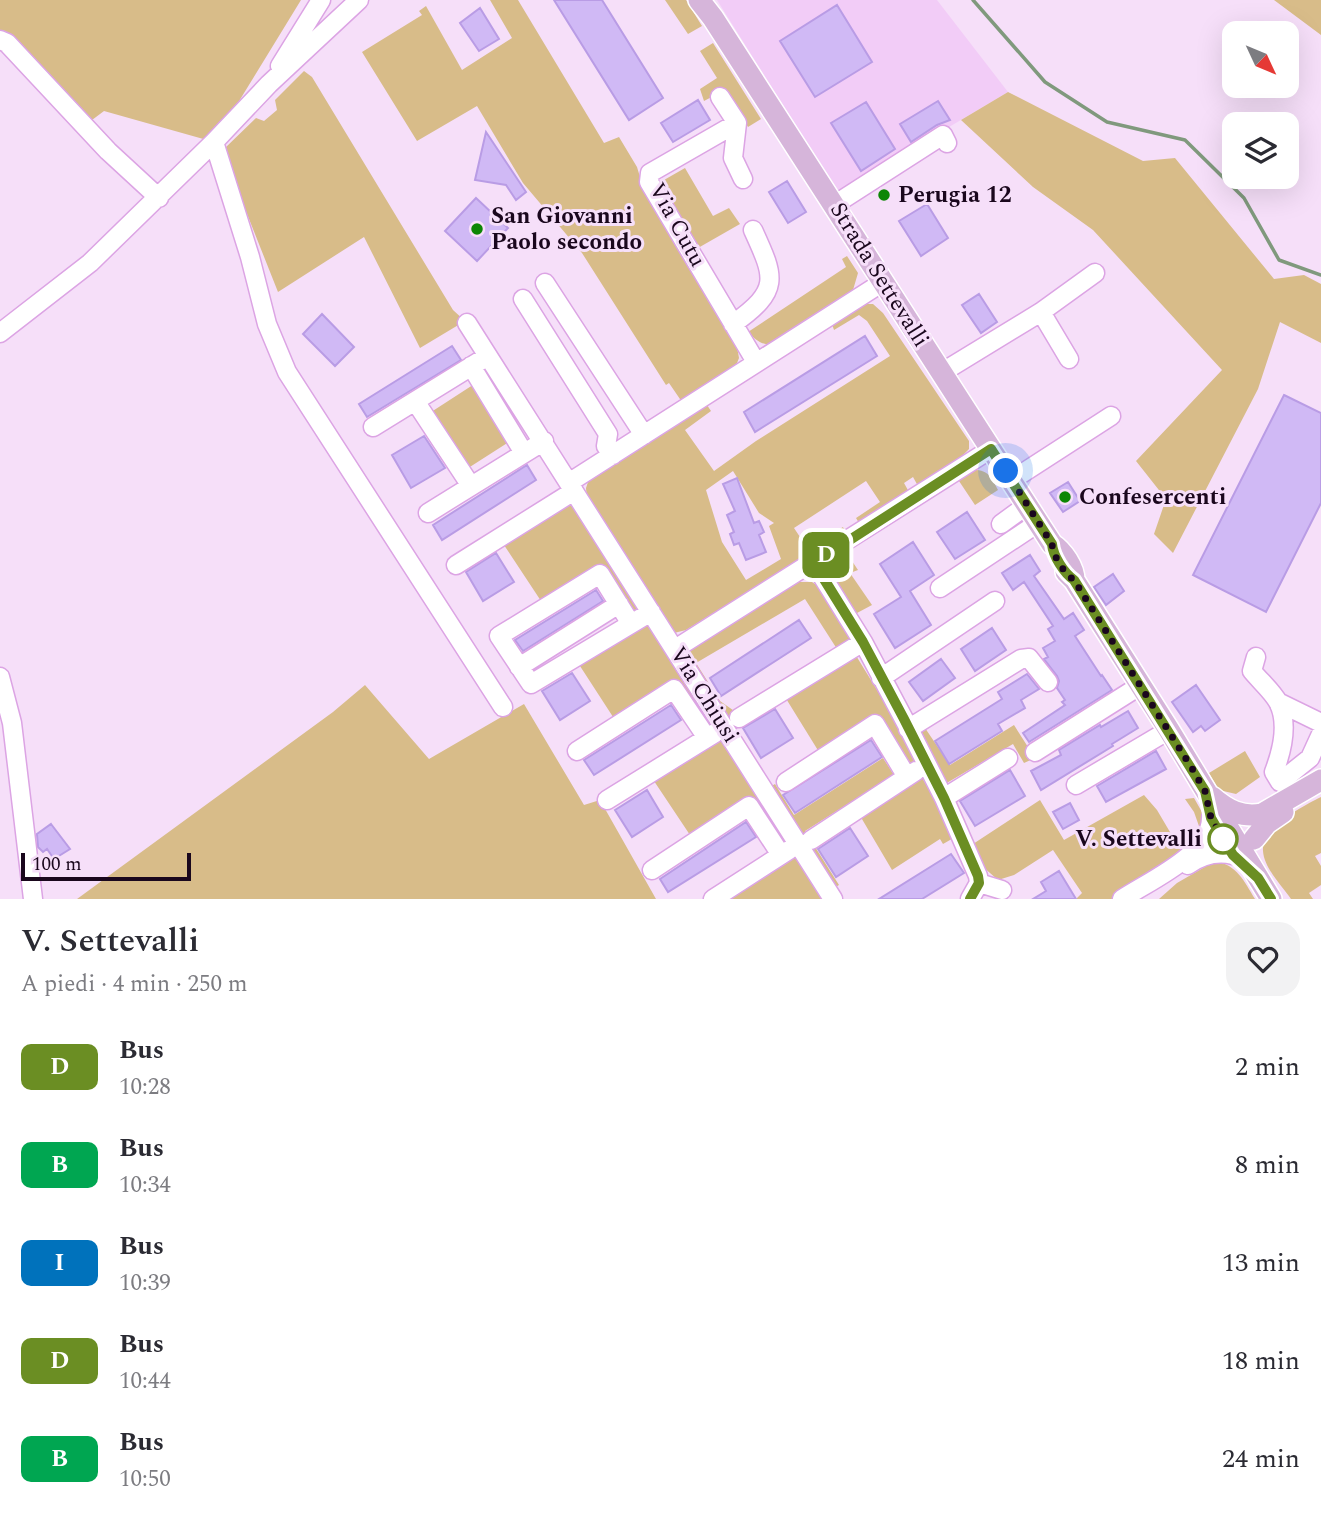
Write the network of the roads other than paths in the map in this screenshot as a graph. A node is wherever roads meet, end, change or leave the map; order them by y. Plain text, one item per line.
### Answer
1 (321, 0) edge
2 (359, 0) edge
3 (703, 2) edge
4 (0, 40) edge
5 (269, 84) junction
6 (720, 97) dead end
7 (737, 123) junction
8 (215, 142) junction
9 (947, 143) dead end
10 (743, 179) dead end
11 (159, 198) junction
12 (834, 205) junction
13 (753, 230) dead end
14 (1095, 273) dead end
15 (883, 282) junction
16 (545, 283) dead end
17 (523, 299) dead end
18 (1041, 312) junction
19 (467, 323) dead end
20 (733, 324) junction
21 (0, 333) edge
22 (488, 356) junction
23 (1069, 359) dead end
24 (756, 362) junction
25 (471, 366) junction
26 (941, 373) junction
27 (415, 401) junction
28 (1111, 416) dead end
29 (373, 427) dead end
30 (644, 435) junction
31 (544, 441) junction
32 (991, 449) junction
33 (524, 453) junction
34 (613, 455) junction
35 (1012, 480) junction
36 (471, 486) junction
37 (572, 487) junction
38 (428, 513) dead end
39 (1033, 514) junction
40 (1001, 524) dead end
41 (814, 563) junction
42 (456, 565) dead end
43 (940, 588) dead end
44 (995, 601) dead end
45 (619, 604) junction
46 (652, 612) junction
47 (631, 624) junction
48 (863, 642) junction
49 (675, 649) junction
50 (1256, 657) dead end
51 (519, 667) junction
52 (0, 677) edge
53 (881, 678) junction
54 (1048, 682) dead end
55 (1141, 685) junction
56 (981, 691) dead end
57 (1278, 702) junction
58 (949, 704) junction
59 (503, 707) dead end
60 (732, 722) junction
61 (1321, 723) edge
62 (908, 729) junction
63 (1169, 730) junction
64 (1321, 734) edge
65 (707, 738) junction
66 (577, 751) dead end
67 (1035, 752) dead end
68 (1008, 758) dead end
69 (927, 764) junction
70 (907, 777) junction
71 (1321, 780) edge
72 (786, 782) dead end
73 (1076, 785) dead end
74 (1321, 790) edge
75 (1205, 791) junction
76 (944, 798) junction
77 (607, 800) dead end
78 (1262, 814) junction
79 (1211, 818) junction
80 (1254, 839) junction
81 (804, 842) junction
82 (781, 855) junction
83 (1233, 855) junction
84 (652, 870) dead end
85 (1258, 878) junction
86 (1159, 884) junction
87 (987, 892) edge
88 (33, 899) edge
89 (713, 899) edge
90 (833, 899) edge
91 (1122, 899) edge
92 (1135, 899) edge
93 (1146, 899) edge
94 (1271, 899) edge

1 - 5 street
2 - 5 street
3 - 12 main road, Strada Settevalli
4 - 11 street
5 - 8 street
6 - 7 street
7 - 10 street
7 - 20 street, Via Cutu
8 - 11 street
8 - 59 street
9 - 12 street
11 - 21 street
12 - 15 main road, Strada Settevalli
13 - 20 street
14 - 18 street
15 - 24 street
15 - 26 main road, Strada Settevalli
16 - 30 street
17 - 34 street
18 - 23 street
18 - 26 street
19 - 22 street, Via Chiusi
20 - 24 street, Via Cutu
22 - 25 street
22 - 31 street, Via Chiusi
24 - 30 street
25 - 27 street
25 - 33 street
26 - 32 main road, Strada Settevalli
27 - 29 street
27 - 36 street
28 - 35 street
30 - 34 street
31 - 33 street
31 - 37 street, Via Chiusi
32 - 35 main road, Strada Settevalli
32 - 41 street
33 - 36 street
34 - 37 street
35 - 39 main road, Strada Settevalli
36 - 38 street
37 - 42 street
37 - 46 street, Via Chiusi
39 - 40 street
39 - 43 street
39 - 55 main road, Strada Settevalli
41 - 48 street
41 - 49 street
44 - 53 street
45 - 47 street
45 - 51 street
45 - 51 street
46 - 47 street
46 - 49 street, Via Chiusi
47 - 51 street
48 - 53 street
48 - 60 street
49 - 60 street, Via Chiusi
50 - 57 street
52 - 88 street
53 - 62 street
54 - 58 street
55 - 63 main road, Strada Settevalli
55 - 67 street
56 - 58 street
57 - 61 street
57 - 64 street
58 - 62 street
60 - 65 street
60 - 81 street, Via Chiusi
62 - 69 street
63 - 73 street
63 - 75 main road, Strada Settevalli
65 - 66 street
65 - 77 street
68 - 76 street
69 - 70 street
69 - 76 street
70 - 72 street
70 - 81 street
71 - 78 main road
74 - 80 main road
75 - 78 main road
75 - 79 street, Strada Settevalli
75 - 85 main road, Strada Settevalli
76 - 87 street
78 - 80 main road
79 - 83 street, Strada Settevalli
79 - 91 street
80 - 85 main road
81 - 82 street
81 - 90 street, Via Chiusi
82 - 84 street
82 - 89 street
83 - 85 street, Strada Settevalli
83 - 86 street
85 - 94 main road, Strada Settevalli
86 - 92 street
86 - 93 street

